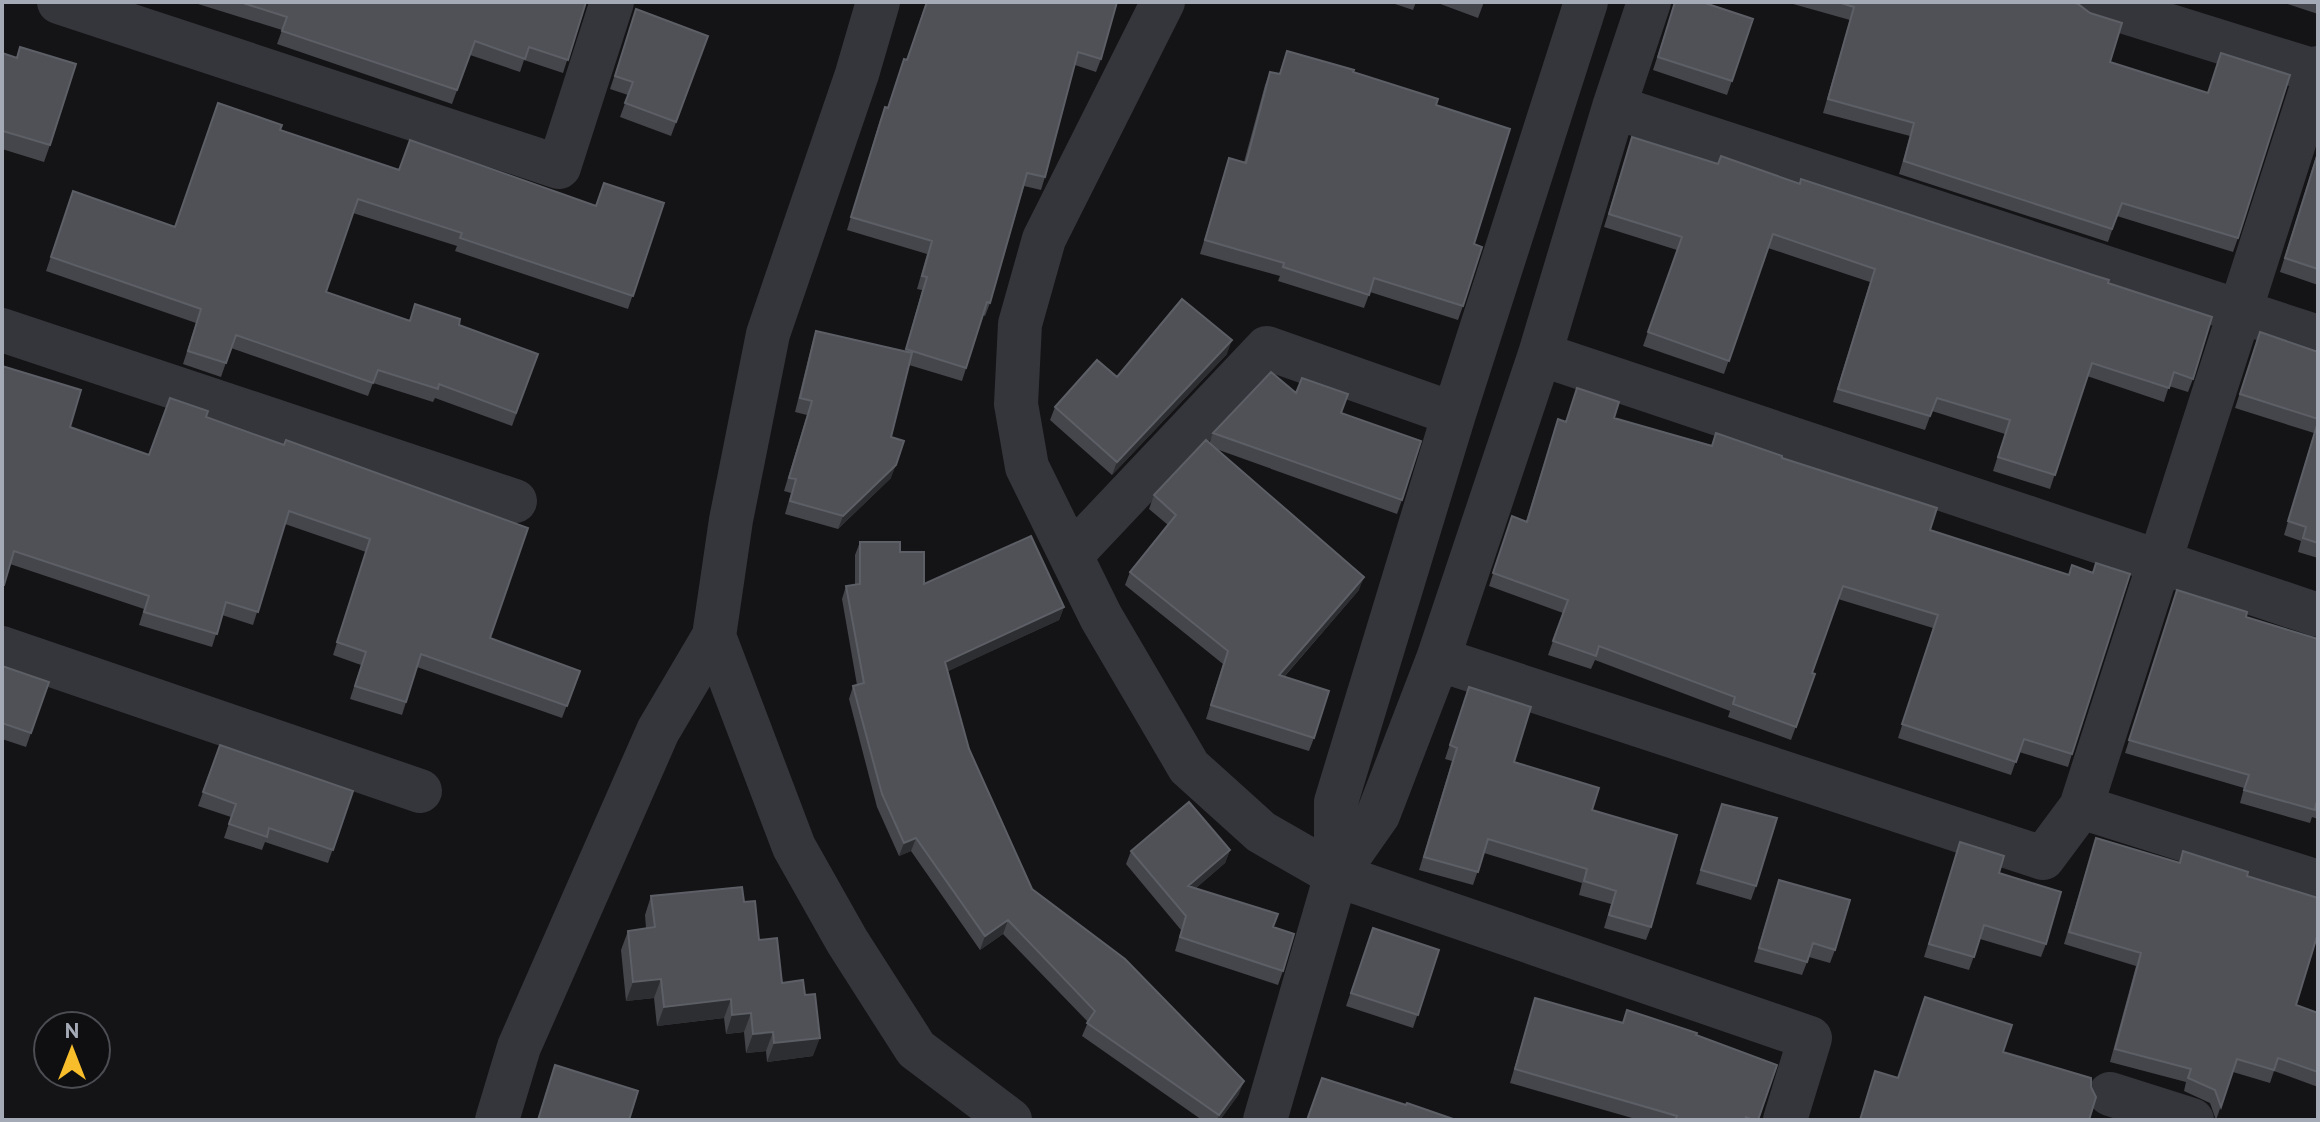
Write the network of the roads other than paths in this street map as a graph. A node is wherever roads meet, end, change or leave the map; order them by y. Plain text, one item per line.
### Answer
1 (59, 2) edge
2 (612, 2) edge
3 (878, 2) edge
4 (1163, 2) edge
5 (1586, 2) edge
6 (1649, 2) edge
7 (2093, 2) edge
8 (2318, 70) edge
9 (1614, 107) junction
10 (2241, 313) junction
11 (2, 330) edge
12 (2318, 337) edge
13 (1540, 354) junction
14 (1454, 414) junction
15 (515, 501) dead end
16 (1071, 555) junction
17 (2158, 563) junction
18 (2318, 615) edge
19 (714, 636) junction
20 (2, 648) edge
21 (1438, 659) junction
22 (420, 791) dead end
23 (2081, 807) junction
24 (1336, 875) junction
25 (2318, 882) edge
26 (2110, 1094) dead end
27 (497, 1120) edge
28 (1010, 1120) edge
29 (1265, 1120) edge
30 (1785, 1120) edge
31 (2192, 1120) edge

1 - 2 street
3 - 19 street
4 - 16 street
5 - 14 street
6 - 9 street
7 - 8 street
8 - 10 street
9 - 10 street
9 - 13 street
10 - 12 street
10 - 17 street
11 - 15 street
13 - 17 street
13 - 21 street
14 - 16 street
14 - 24 street
16 - 24 street
17 - 18 street
17 - 23 street
19 - 27 street
19 - 28 street
20 - 22 street
21 - 23 street
21 - 24 street
23 - 25 street
24 - 29 street
24 - 30 street
26 - 31 street

